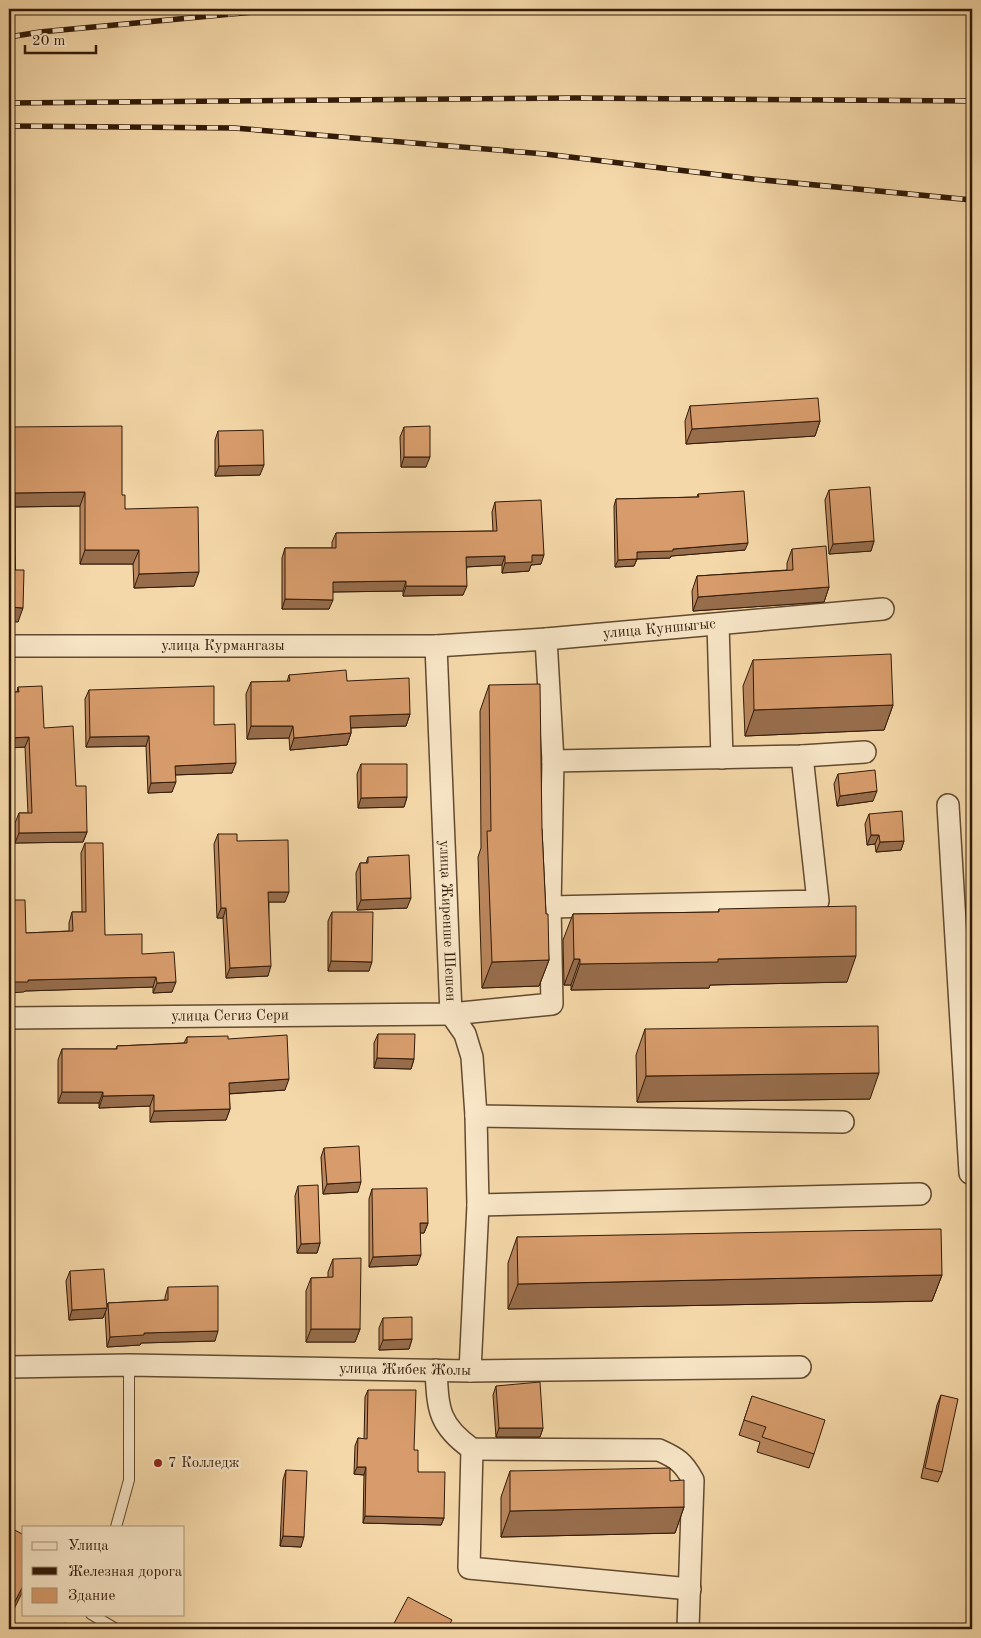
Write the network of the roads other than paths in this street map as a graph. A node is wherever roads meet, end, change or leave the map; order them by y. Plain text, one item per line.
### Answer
1 (883, 609) dead end
2 (718, 624) junction
3 (546, 639) junction
4 (9, 646) edge
5 (436, 646) junction
6 (865, 752) dead end
7 (802, 756) junction
8 (722, 758) junction
9 (553, 761) junction
10 (948, 805) dead end
11 (550, 907) junction
12 (452, 1014) junction
13 (9, 1018) edge
14 (476, 1116) junction
15 (843, 1122) dead end
16 (972, 1173) edge
17 (920, 1194) dead end
18 (478, 1205) junction
19 (129, 1365) junction
20 (9, 1367) edge
21 (800, 1367) dead end
22 (436, 1370) junction
23 (470, 1371) junction
24 (472, 1449) junction
25 (116, 1526) edge
26 (690, 1589) junction
27 (94, 1616) edge
28 (116, 1629) edge
29 (688, 1629) edge

1 - 2 street, улица Куншыгыс
2 - 3 street, улица Куншыгыс
2 - 8 street
3 - 5 street, улица Куншыгыс
3 - 9 street
4 - 5 street, улица Курмангазы
5 - 12 street, улица Жиренше Шешен
6 - 7 street
7 - 8 street
7 - 11 street
8 - 9 street
9 - 11 street
10 - 16 street
11 - 12 street, улица Сегиз Сери
12 - 13 street, улица Сегиз Сери
12 - 14 street, улица Жиренше Шешен
14 - 15 street
14 - 18 street, улица Жиренше Шешен
17 - 18 street
18 - 23 street, улица Жиренше Шешен
19 - 20 street, улица Жибек Жолы
19 - 22 street, улица Жибек Жолы
19 - 25 lane
21 - 23 street, улица Жибек Жолы
22 - 23 street, улица Жибек Жолы
22 - 24 street
24 - 26 street
24 - 26 street
26 - 29 street
27 - 28 lane

